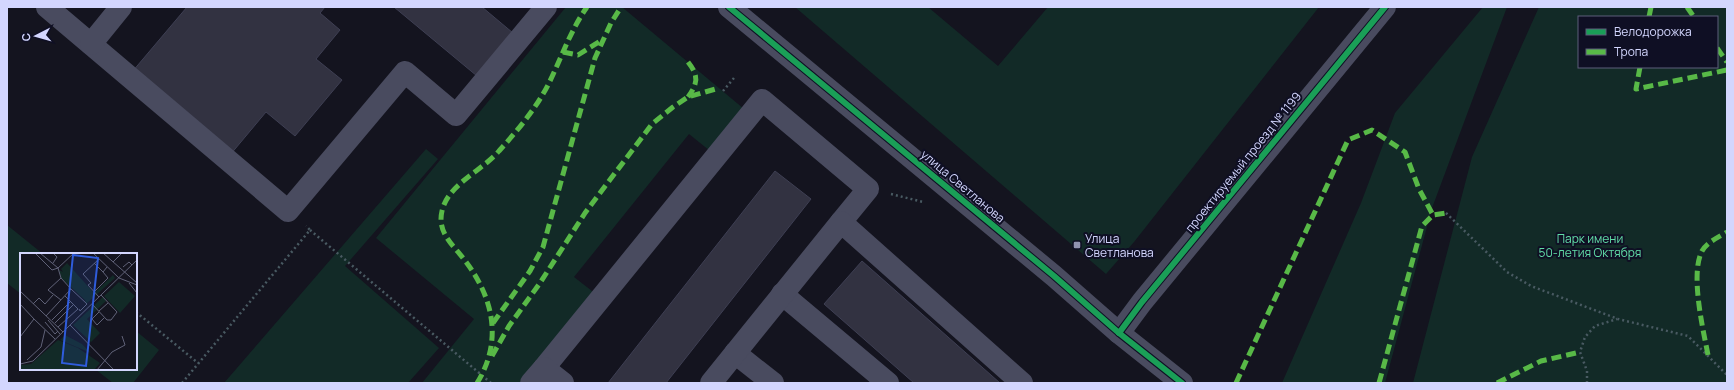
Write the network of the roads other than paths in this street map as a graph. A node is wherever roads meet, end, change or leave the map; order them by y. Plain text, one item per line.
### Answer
1 (47, 7) edge
2 (121, 7) edge
3 (546, 7) edge
4 (1385, 7) edge
5 (742, 11) edge
6 (90, 44) junction
7 (841, 222) junction
8 (782, 294) junction
9 (1119, 333) junction
10 (735, 353) junction
11 (537, 376) edge
12 (563, 383) edge
13 (711, 383) edge
14 (773, 383) edge
15 (888, 383) edge
16 (1022, 383) edge
17 (1182, 383) edge

1 - 6 street
2 - 6 street
3 - 6 street
4 - 9 street, проектируемый проезд № 1199
5 - 9 street, улица Светланова
7 - 8 street
7 - 11 street
7 - 16 street
8 - 10 street
8 - 15 street
9 - 17 street, улица Светланова
10 - 13 street
10 - 14 street
11 - 12 street

